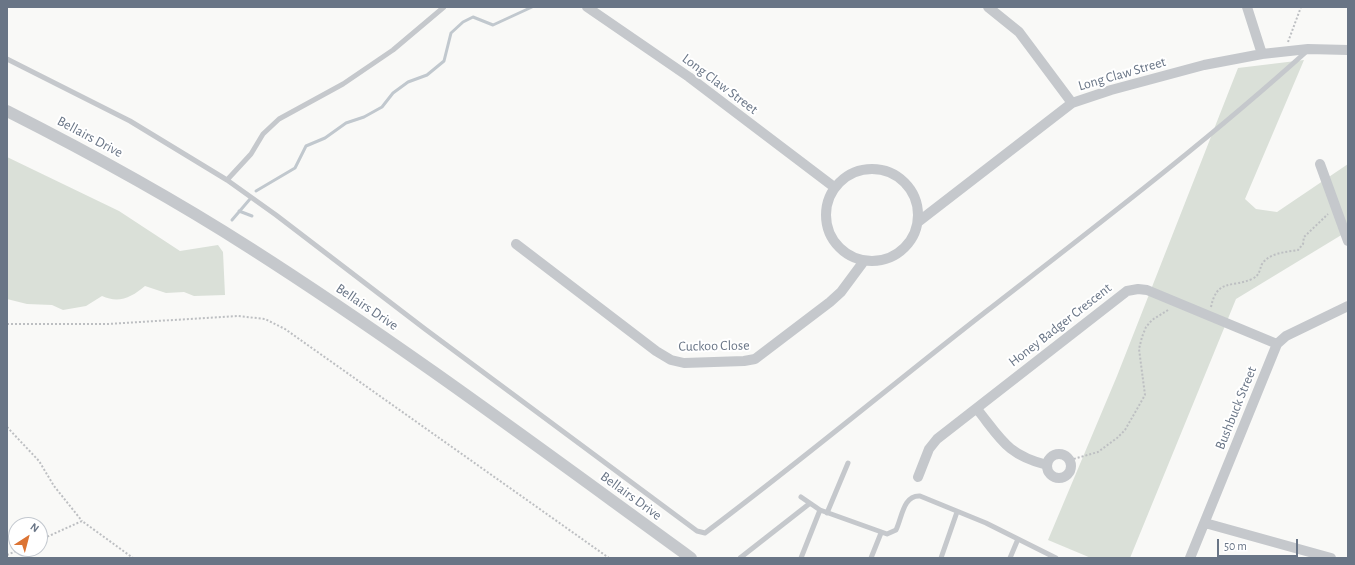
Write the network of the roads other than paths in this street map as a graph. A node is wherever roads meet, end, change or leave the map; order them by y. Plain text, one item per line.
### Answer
1 (444, 7) edge
2 (587, 7) edge
3 (988, 7) edge
4 (1247, 7) edge
5 (1308, 49) junction
6 (1348, 50) edge
7 (1262, 54) junction
8 (7, 59) edge
9 (1072, 103) junction
10 (7, 111) edge
11 (1320, 164) dead end
12 (226, 180) junction
13 (834, 188) junction
14 (918, 222) junction
15 (1348, 241) edge
16 (516, 244) dead end
17 (864, 261) junction
18 (1348, 306) edge
19 (1277, 344) junction
20 (977, 409) junction
21 (848, 463) dead end
22 (1047, 465) junction
23 (918, 477) dead end
24 (801, 497) dead end
25 (809, 504) junction
26 (820, 510) junction
27 (957, 512) junction
28 (827, 513) junction
29 (1205, 523) junction
30 (881, 533) junction
31 (1018, 539) junction
32 (691, 558) edge
33 (740, 558) edge
34 (801, 558) edge
35 (871, 558) edge
36 (941, 558) edge
37 (1010, 558) edge
38 (1056, 558) edge
39 (1190, 558) edge
40 (1331, 558) edge

1 - 12 lane
2 - 13 street, Long Claw Street
3 - 9 street
4 - 7 street
5 - 6 street, Long Claw Street
5 - 7 street, Long Claw Street
5 - 12 lane
7 - 9 street, Long Claw Street
8 - 12 lane
9 - 14 street, Long Claw Street
10 - 32 street, Bellairs Drive
11 - 15 street
13 - 14 street
13 - 17 street
14 - 17 street
16 - 17 street, Cuckoo Close
18 - 19 street
19 - 20 street, Honey Badger Crescent
19 - 29 street, Bushbuck Street
20 - 22 street
20 - 23 street, Honey Badger Crescent
21 - 28 lane
22 - 22 street
24 - 25 lane
25 - 26 lane
25 - 33 lane
26 - 28 lane
26 - 34 lane
27 - 30 lane
27 - 31 lane
27 - 36 lane
28 - 30 lane
29 - 39 street, Bushbuck Street
29 - 40 street
30 - 35 lane
31 - 37 lane
31 - 38 lane

